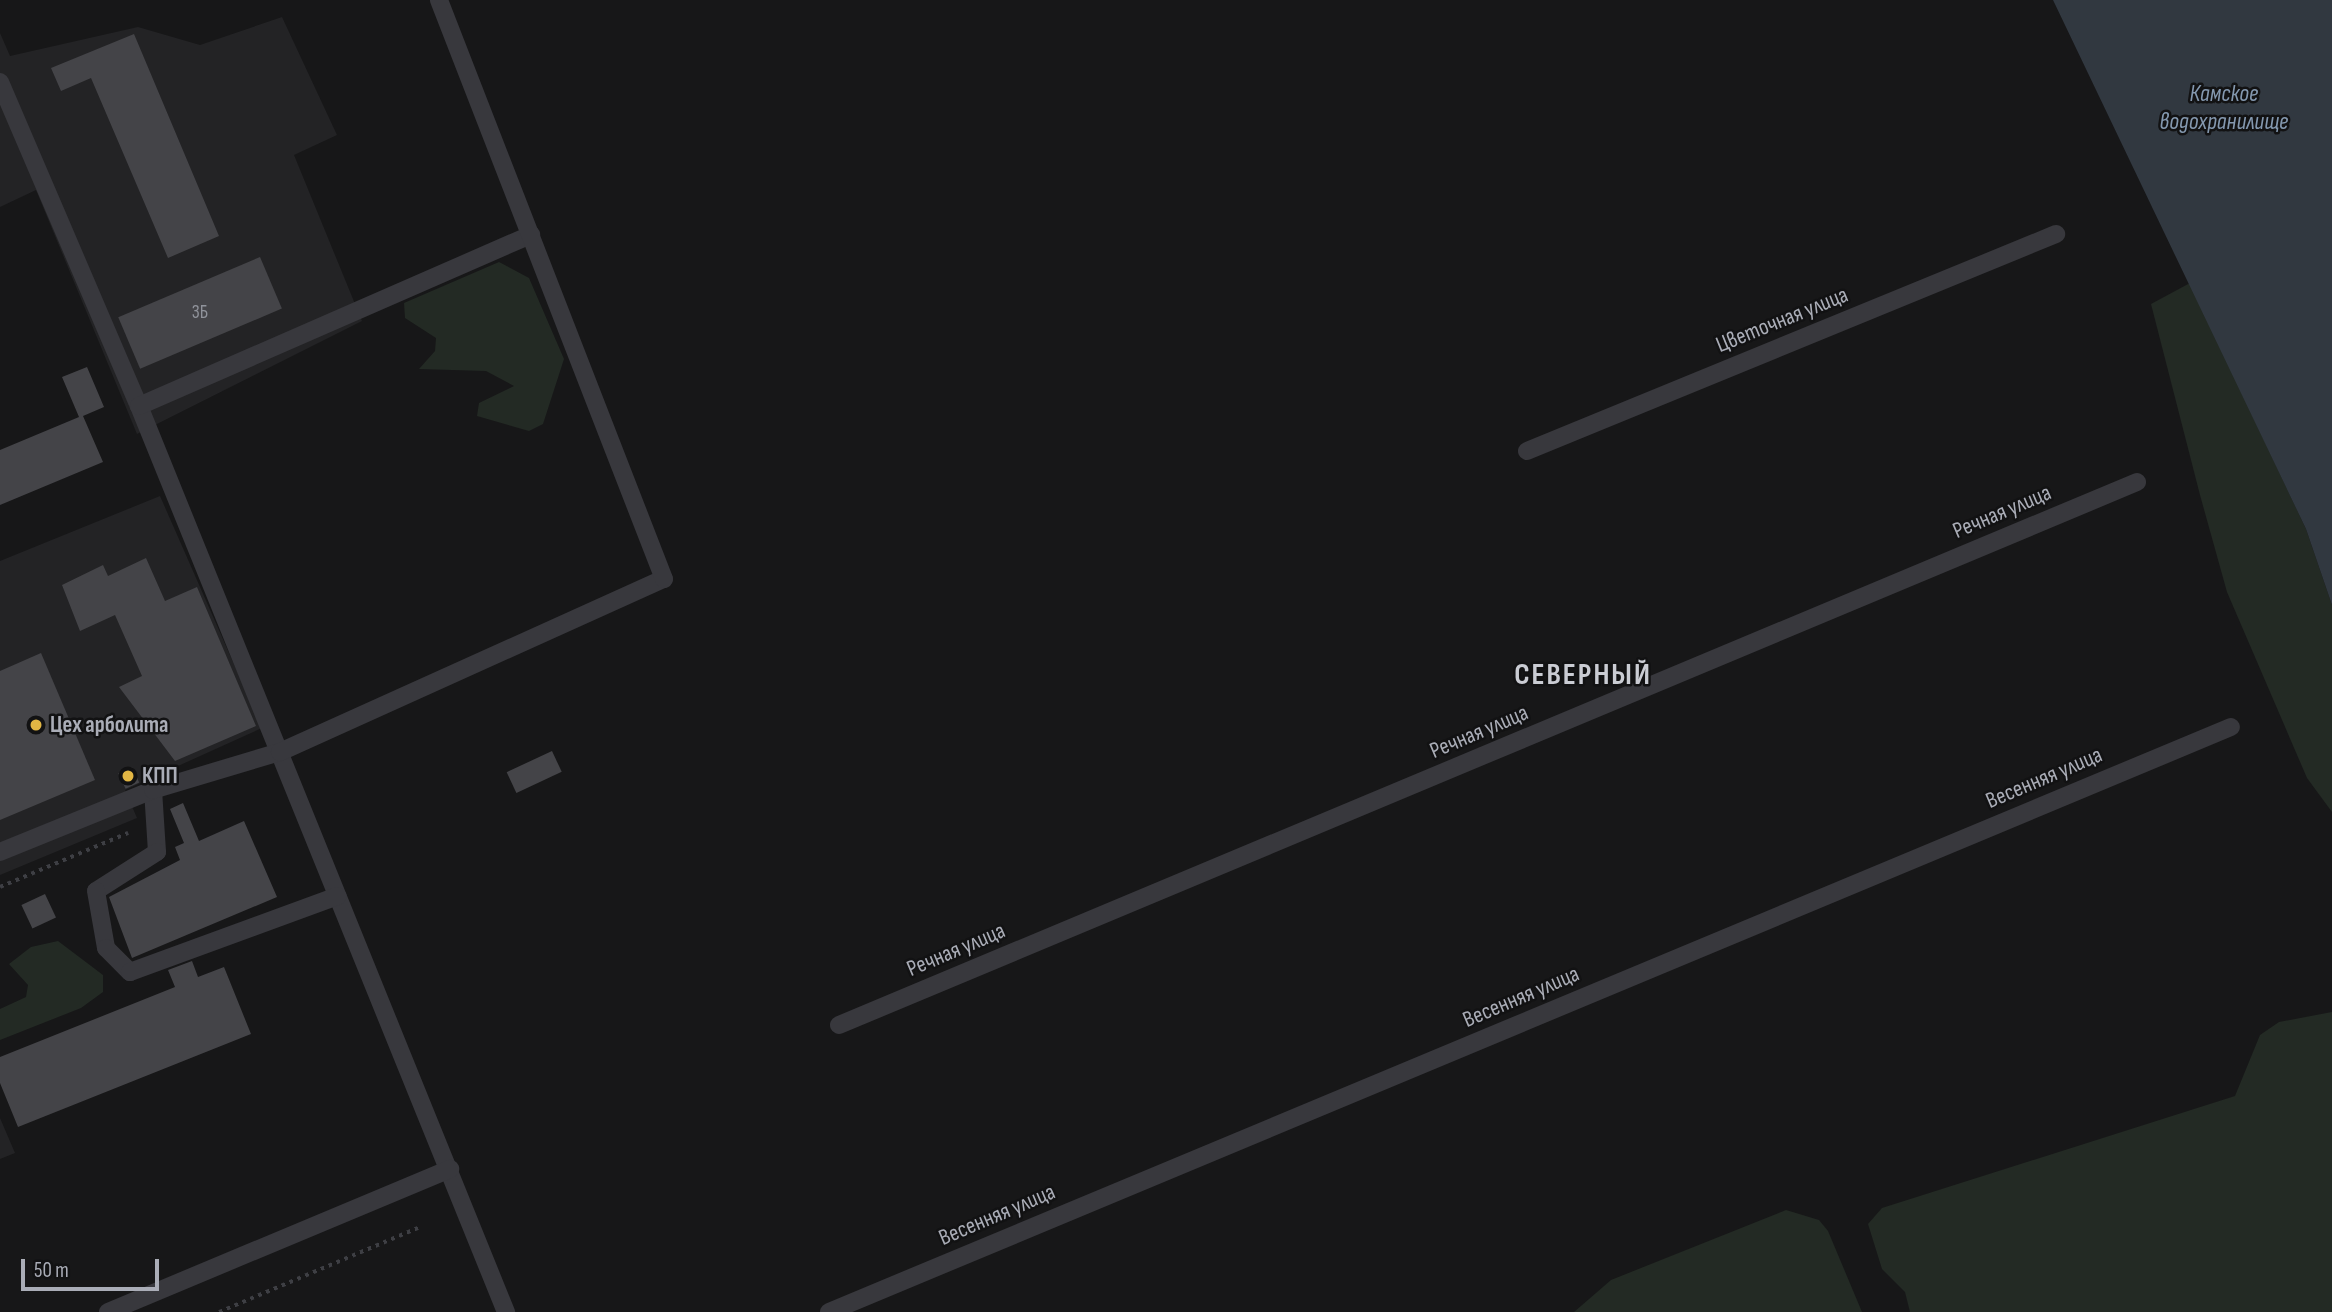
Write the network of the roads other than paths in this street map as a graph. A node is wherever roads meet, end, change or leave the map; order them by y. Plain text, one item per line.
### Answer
1 (439, 0) edge
2 (0, 82) edge
3 (2056, 234) dead end
4 (531, 235) junction
5 (139, 406) junction
6 (1527, 451) dead end
7 (2137, 482) dead end
8 (2231, 727) dead end
9 (280, 752) junction
10 (153, 790) junction
11 (0, 852) edge
12 (338, 896) junction
13 (839, 1025) dead end
14 (450, 1169) junction
15 (108, 1312) edge
16 (506, 1312) edge
17 (829, 1312) edge

1 - 4 street
2 - 5 street
3 - 6 street, Цветочная улица
4 - 5 street
4 - 9 street
5 - 9 street
7 - 13 street, Речная улица
8 - 17 street, Весенняя улица
9 - 10 street
9 - 12 street
10 - 11 street
10 - 12 street
12 - 14 street
14 - 15 street
14 - 16 street

